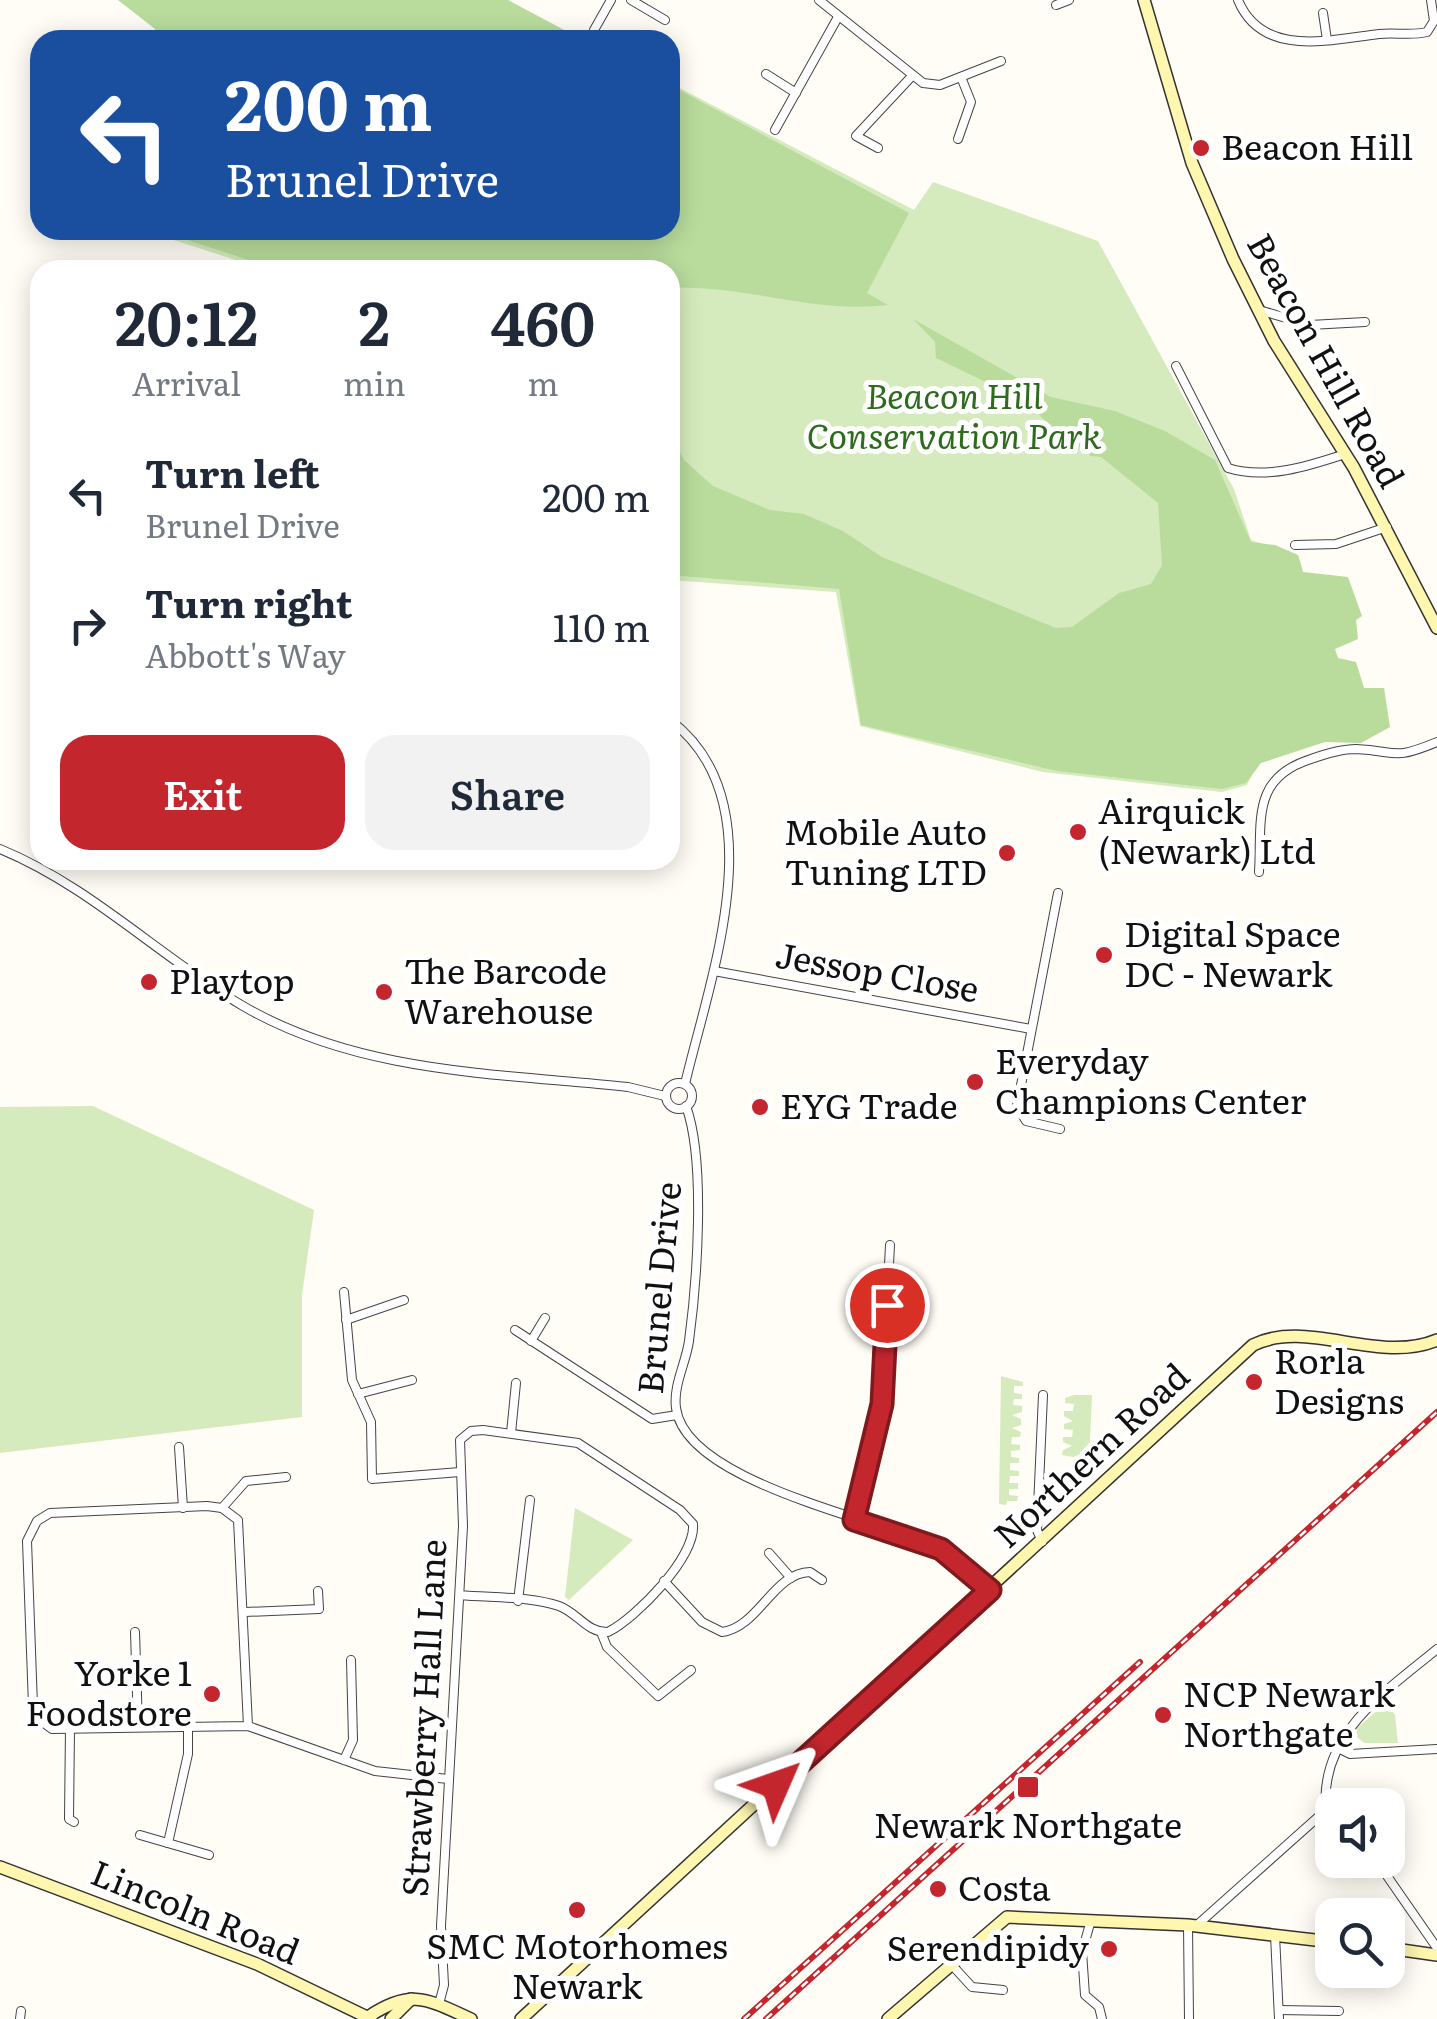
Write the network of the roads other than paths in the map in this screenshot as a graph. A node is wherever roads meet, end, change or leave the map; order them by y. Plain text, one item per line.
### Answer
1 (611, 0) edge
2 (631, 0) edge
3 (655, 0) edge
4 (819, 0) edge
5 (1069, 0) edge
6 (1144, 0) edge
7 (1238, 0) edge
8 (1432, 0) edge
9 (1056, 5) dead end
10 (649, 10) junction
11 (1323, 13) dead end
12 (838, 17) junction
13 (665, 20) dead end
14 (594, 30) dead end
15 (1327, 40) junction
16 (1001, 61) dead end
17 (766, 74) dead end
18 (912, 76) junction
19 (961, 77) junction
20 (796, 92) junction
21 (966, 122) junction
22 (979, 128) dead end
23 (776, 130) dead end
24 (846, 130) dead end
25 (856, 136) junction
26 (958, 138) dead end
27 (878, 148) dead end
28 (1259, 310) junction
29 (1365, 322) dead end
30 (1176, 366) dead end
31 (1345, 454) junction
32 (1387, 528) junction
33 (1295, 545) dead end
34 (1437, 628) edge
35 (680, 730) edge
36 (1437, 742) edge
37 (0, 849) edge
38 (30, 866) edge
39 (38, 870) edge
40 (1259, 872) dead end
41 (1058, 893) dead end
42 (714, 971) junction
43 (1030, 1029) junction
44 (685, 1084) junction
45 (666, 1096) junction
46 (686, 1106) junction
47 (1060, 1129) dead end
48 (890, 1245) dead end
49 (344, 1292) dead end
50 (404, 1300) dead end
51 (544, 1318) dead end
52 (346, 1320) junction
53 (514, 1330) dead end
54 (1437, 1340) edge
55 (531, 1341) junction
56 (412, 1380) dead end
57 (516, 1383) dead end
58 (358, 1394) junction
59 (1044, 1394) dead end
60 (677, 1416) junction
61 (510, 1433) junction
62 (179, 1447) dead end
63 (460, 1472) junction
64 (286, 1477) dead end
65 (530, 1500) dead end
66 (183, 1508) junction
67 (222, 1508) junction
68 (854, 1520) junction
69 (1042, 1542) junction
70 (769, 1552) dead end
71 (791, 1578) junction
72 (822, 1580) dead end
73 (664, 1581) junction
74 (990, 1590) junction
75 (318, 1591) dead end
76 (460, 1595) junction
77 (518, 1601) junction
78 (245, 1612) junction
79 (136, 1632) dead end
80 (601, 1632) junction
81 (1437, 1648) edge
82 (352, 1660) dead end
83 (690, 1670) dead end
84 (138, 1726) junction
85 (188, 1726) junction
86 (248, 1726) junction
87 (70, 1728) junction
88 (1340, 1749) junction
89 (1437, 1750) edge
90 (344, 1760) junction
91 (448, 1779) junction
92 (1326, 1788) edge
93 (74, 1822) dead end
94 (1315, 1823) edge
95 (140, 1835) dead end
96 (168, 1843) junction
97 (209, 1855) dead end
98 (0, 1868) edge
99 (1388, 1878) edge
100 (1091, 1920) junction
101 (1192, 1925) junction
102 (1275, 1935) junction
103 (1315, 1940) edge
104 (1405, 1949) edge
105 (1437, 1952) edge
106 (951, 1964) junction
107 (1002, 1990) dead end
108 (412, 1998) junction
109 (439, 2004) junction
110 (1339, 2011) dead end
111 (1279, 2014) edge
112 (368, 2018) edge
113 (391, 2019) edge
114 (471, 2019) edge
115 (521, 2019) edge
116 (888, 2019) edge
117 (1102, 2019) edge
118 (1189, 2019) edge

1 - 14 street
2 - 10 street
3 - 10 street
4 - 12 street
5 - 9 street
6 - 28 street, Beacon Hill Road
7 - 15 street
8 - 15 street
10 - 13 street
11 - 15 street
12 - 18 street
12 - 20 street
16 - 19 street
17 - 20 street
18 - 19 street
18 - 25 street
19 - 21 street
20 - 23 street
21 - 22 street
21 - 26 street
24 - 25 street
25 - 27 street
28 - 29 street
28 - 31 street, Beacon Hill Road
30 - 31 street
31 - 32 street, Beacon Hill Road
32 - 33 street
32 - 34 street, Beacon Hill Road
35 - 42 street
36 - 40 street
37 - 38 street
39 - 45 street
41 - 43 street
42 - 43 street, Jessop Close
42 - 44 street
43 - 47 street
44 - 45 street
44 - 46 street
45 - 46 street
46 - 60 street, Brunel Drive
48 - 68 street
49 - 52 street
50 - 52 street
51 - 55 street
52 - 58 street
53 - 55 street, Brunel Drive
54 - 69 street, Northern Road
55 - 60 street, Brunel Drive
56 - 58 street
57 - 61 street
58 - 63 street
59 - 69 street
60 - 68 street, Brunel Drive
61 - 63 street, Strawberry Hall Lane
61 - 73 street
62 - 66 street
63 - 76 street, Strawberry Hall Lane
64 - 67 street
65 - 77 street
66 - 67 street
66 - 87 street
67 - 78 street
68 - 74 street, Brunel Drive
69 - 74 street, Northern Road
70 - 71 street
71 - 72 street
71 - 73 street
73 - 80 street
74 - 115 street, Northern Road
75 - 78 street
76 - 77 street
76 - 91 street, Strawberry Hall Lane
77 - 80 street
78 - 86 street
79 - 84 street
80 - 83 street
81 - 88 street
82 - 90 street
84 - 85 street
84 - 87 street
85 - 86 street
85 - 96 street
86 - 90 street
87 - 93 street
88 - 89 street
88 - 92 street
90 - 91 street
91 - 109 street, Strawberry Hall Lane
94 - 101 street
95 - 96 street
96 - 97 street
98 - 112 street, Lincoln Road
99 - 105 street
100 - 101 street
100 - 106 street
100 - 117 street
101 - 102 street
101 - 118 street
102 - 103 street
102 - 111 street
104 - 105 street
106 - 107 street
106 - 116 street
108 - 109 street
108 - 112 street
108 - 113 street
109 - 114 street
110 - 111 street

